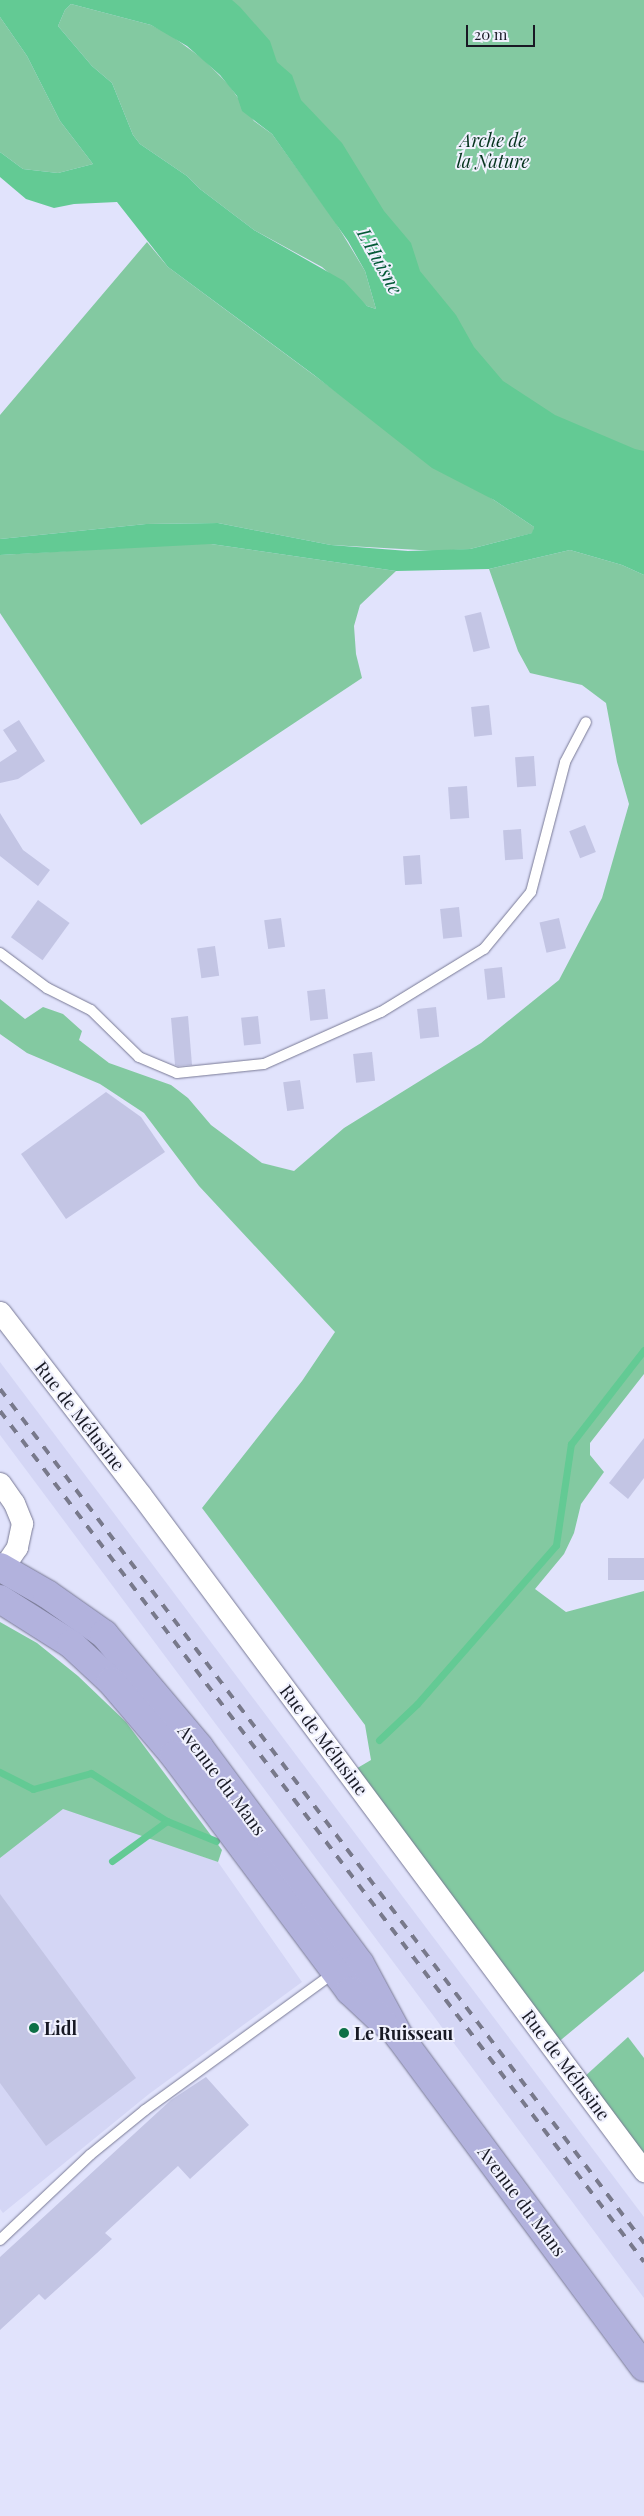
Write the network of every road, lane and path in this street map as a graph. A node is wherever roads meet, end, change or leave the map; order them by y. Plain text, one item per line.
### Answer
1 (586, 722) dead end
2 (0, 953) edge
3 (0, 1312) edge
4 (0, 1483) edge
5 (1, 1568) edge
6 (0, 1599) edge
7 (336, 1972) junction
8 (399, 2036) junction
9 (644, 2170) edge
10 (0, 2240) edge
11 (644, 2367) edge

1 - 2 lane
3 - 9 street, Rue de Mélusine
4 - 5 street
5 - 8 main road, Avenue du Mans
6 - 7 main road, Avenue du Mans
7 - 8 main road, Avenue du Mans
7 - 10 lane
8 - 11 main road, Avenue du Mans

